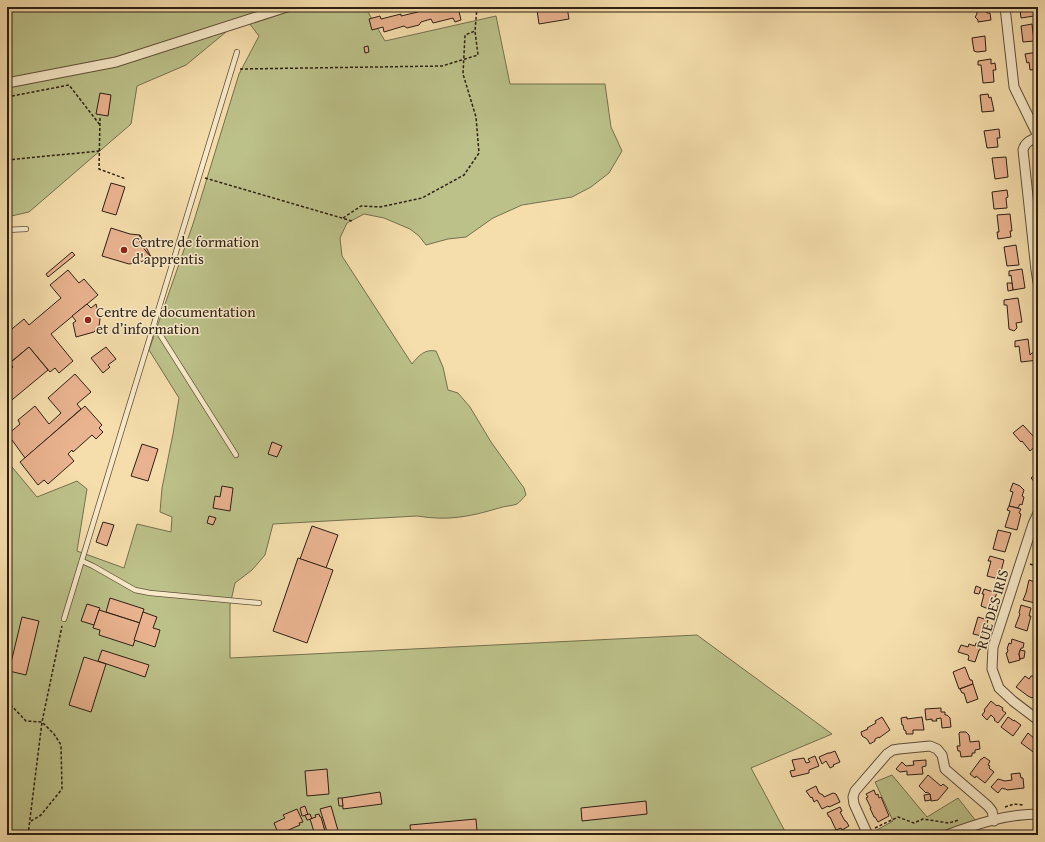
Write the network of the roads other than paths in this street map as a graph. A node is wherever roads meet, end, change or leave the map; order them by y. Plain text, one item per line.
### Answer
1 (287, 7) edge
2 (1005, 7) edge
3 (237, 52) dead end
4 (7, 83) edge
5 (1038, 136) edge
6 (26, 229) dead end
7 (7, 230) edge
8 (1038, 282) edge
9 (154, 325) junction
10 (236, 455) dead end
11 (1038, 513) edge
12 (82, 561) junction
13 (259, 603) dead end
14 (64, 619) road end
15 (1038, 720) edge
16 (1038, 814) edge
17 (994, 821) junction
18 (870, 832) edge
19 (947, 835) edge

1 - 4 street
2 - 5 street
3 - 9 lane
5 - 8 street
6 - 7 lane
9 - 10 lane
9 - 12 lane
11 - 15 street, RUE DES IRIS
12 - 13 lane
12 - 14 lane
16 - 17 street
17 - 18 street
17 - 19 street

